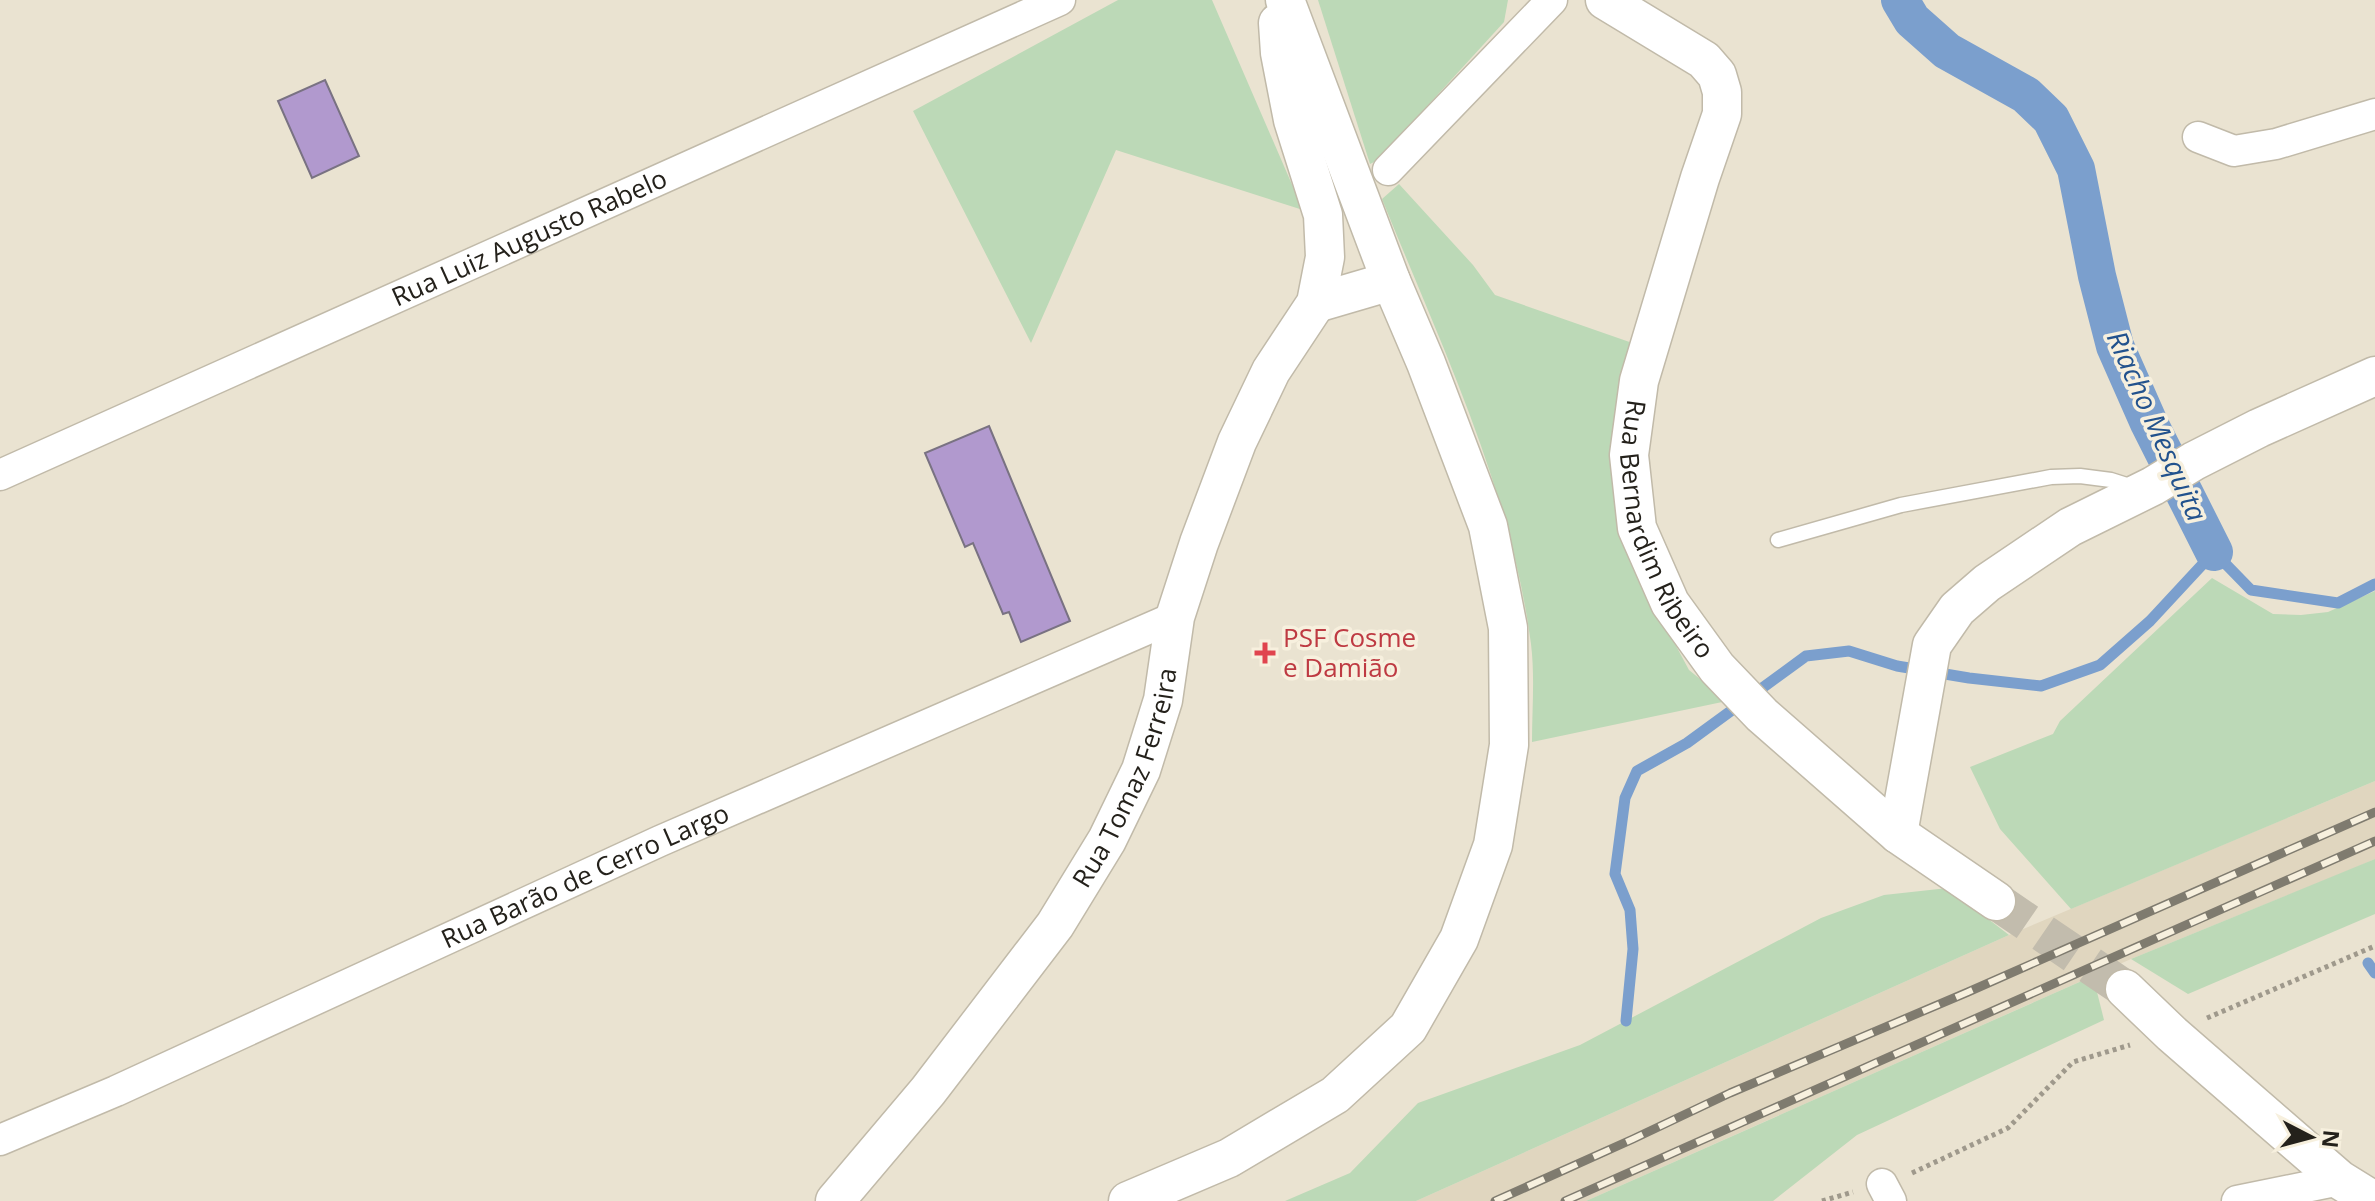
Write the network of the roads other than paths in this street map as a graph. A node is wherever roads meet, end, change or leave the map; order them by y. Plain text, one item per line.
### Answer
1 (1060, 0) edge
2 (1276, 0) edge
3 (1285, 0) edge
4 (1552, 0) edge
5 (1605, 0) edge
6 (2375, 114) edge
7 (2198, 137) dead end
8 (1388, 170) dead end
9 (1391, 281) junction
10 (1316, 303) junction
11 (2375, 376) edge
12 (0, 475) edge
13 (2149, 488) junction
14 (1778, 540) dead end
15 (1175, 617) junction
16 (1898, 834) junction
17 (1996, 901) tunnel mouth
18 (2125, 989) tunnel mouth
19 (0, 1140) edge
20 (2340, 1180) junction
21 (835, 1201) edge
22 (1128, 1201) edge
23 (2237, 1201) edge
24 (2374, 1201) edge

1 - 12 street, Rua Luiz Augusto Rabelo
2 - 10 street, Rua Tomaz Ferreira
3 - 9 street
4 - 8 street
5 - 16 street, Rua Bernardim Ribeiro
6 - 7 street
9 - 10 street
9 - 22 street
10 - 15 street, Rua Tomaz Ferreira
11 - 13 street
13 - 14 lane
13 - 16 street
15 - 19 street, Rua Barão de Cerro Largo
15 - 21 street, Rua Tomaz Ferreira
16 - 17 street, Rua Bernardim Ribeiro
18 - 20 street
20 - 23 street
20 - 24 street

